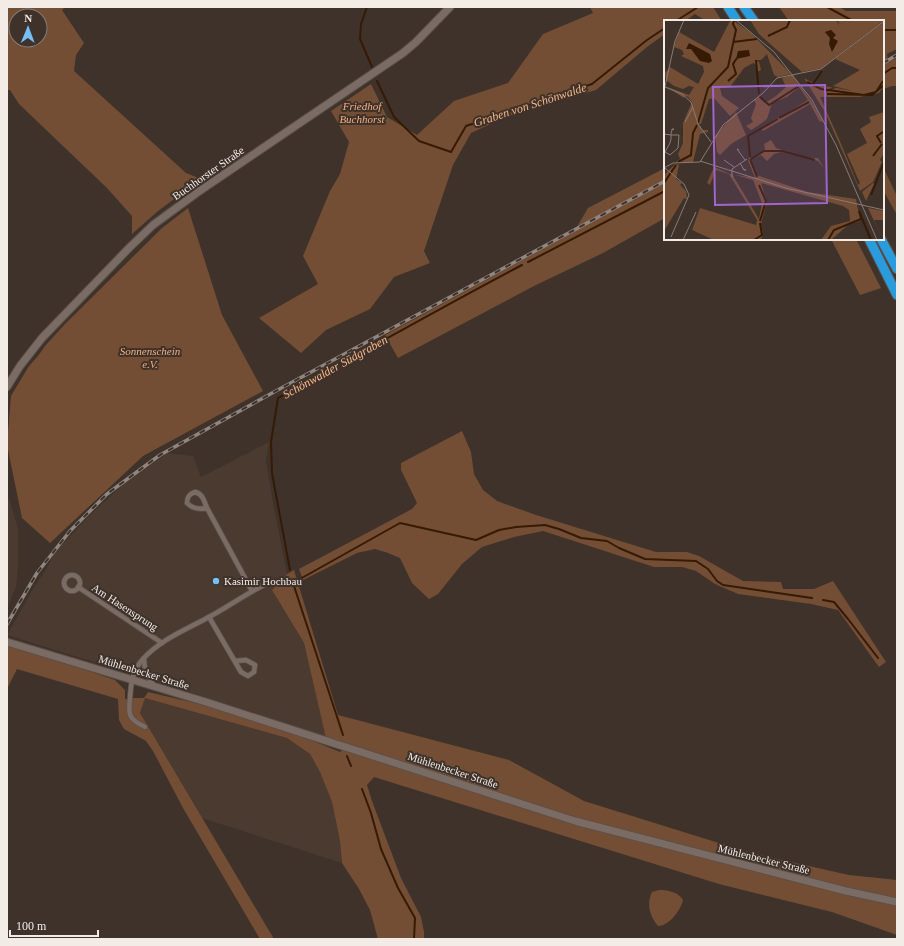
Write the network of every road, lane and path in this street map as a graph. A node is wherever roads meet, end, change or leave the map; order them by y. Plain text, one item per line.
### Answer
1 (450, 7) edge
2 (728, 7) edge
3 (744, 7) edge
4 (736, 20) edge
5 (753, 20) edge
6 (870, 240) edge
7 (882, 240) edge
8 (897, 269) edge
9 (897, 295) edge
10 (7, 387) edge
11 (207, 508) junction
12 (268, 583) dead end
13 (78, 587) dead end
14 (252, 591) junction
15 (209, 617) junction
16 (7, 642) edge
17 (162, 643) junction
18 (144, 659) junction
19 (235, 661) junction
20 (132, 680) junction
21 (154, 686) junction
22 (145, 727) dead end
23 (897, 902) edge

1 - 10 main road, Buchhorster Straße
2 - 4 highway
3 - 5 highway
6 - 9 highway
7 - 8 highway
11 - 11 street
11 - 14 street
12 - 14 street, Am Hasensprung
13 - 17 street, Am Hasensprung
14 - 15 street, Am Hasensprung
15 - 17 street, Am Hasensprung
15 - 19 street
16 - 20 main road, Mühlenbecker Straße
17 - 18 street, Am Hasensprung
18 - 20 street, Am Hasensprung
18 - 21 street
19 - 19 street
20 - 21 main road, Mühlenbecker Straße
20 - 22 street, Am Hasensprung
21 - 23 main road, Mühlenbecker Straße

